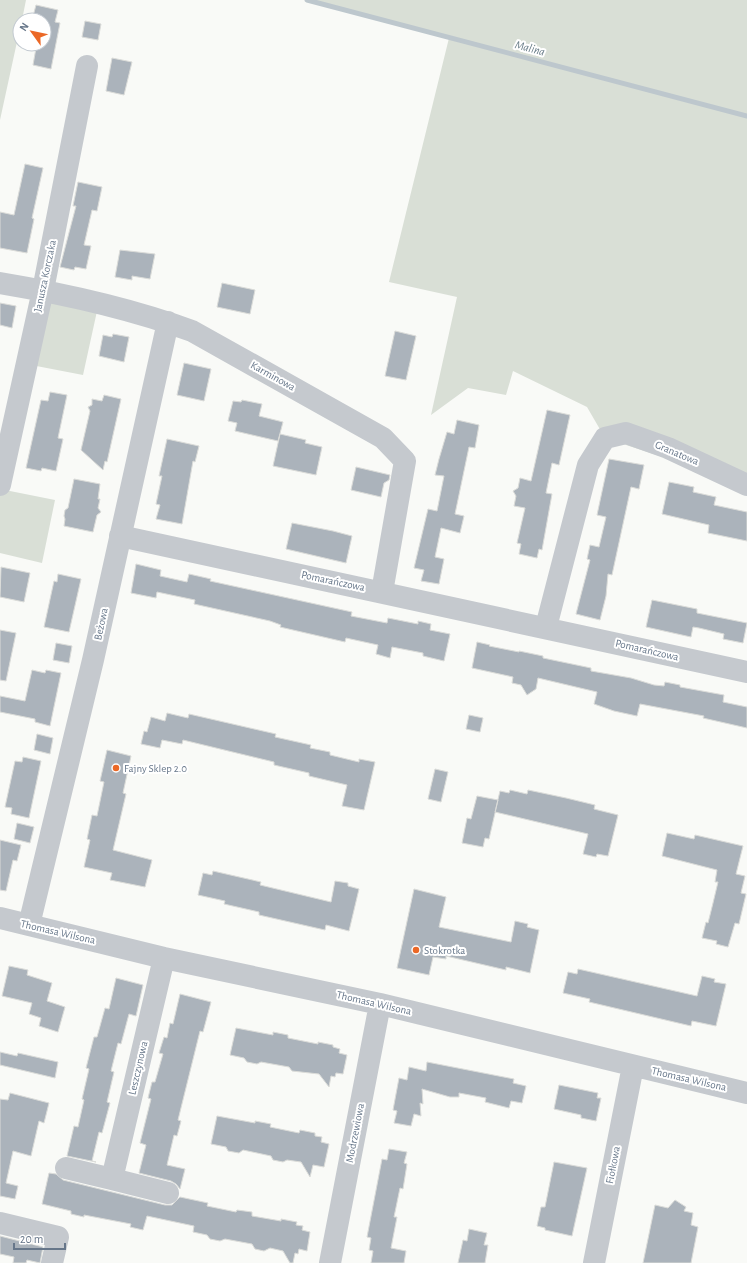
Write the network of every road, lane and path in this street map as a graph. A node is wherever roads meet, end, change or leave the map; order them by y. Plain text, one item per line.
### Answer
1 (87, 66) dead end
2 (0, 283) edge
3 (43, 290) junction
4 (168, 322) junction
5 (0, 485) edge
6 (747, 485) edge
7 (120, 536) junction
8 (382, 592) junction
9 (546, 627) junction
10 (747, 672) edge
11 (0, 918) edge
12 (29, 925) junction
13 (164, 958) junction
14 (380, 1004) junction
15 (633, 1066) junction
16 (747, 1093) edge
17 (66, 1168) dead end
18 (112, 1179) junction
19 (168, 1193) dead end
20 (0, 1223) edge
21 (52, 1263) edge
22 (330, 1263) edge
23 (594, 1263) edge

1 - 3 street, Janusza Korczaka
2 - 3 street, Karminowa
3 - 4 street, Karminowa
3 - 5 street, Janusza Korczaka
4 - 7 street, Beżowa
4 - 8 street, Karminowa
6 - 9 street, Granatowa
7 - 8 street, Pomarańczowa
7 - 12 street, Beżowa
8 - 9 street, Pomarańczowa
9 - 10 street, Pomarańczowa
11 - 12 street, Thomasa Wilsona
12 - 13 street, Thomasa Wilsona
13 - 14 street, Thomasa Wilsona
13 - 18 street, Leszczynowa
14 - 15 street, Thomasa Wilsona
14 - 22 street, Modrzewiowa
15 - 16 street, Thomasa Wilsona
15 - 23 street, Fiołkowa
17 - 18 street
18 - 19 street
20 - 21 street

